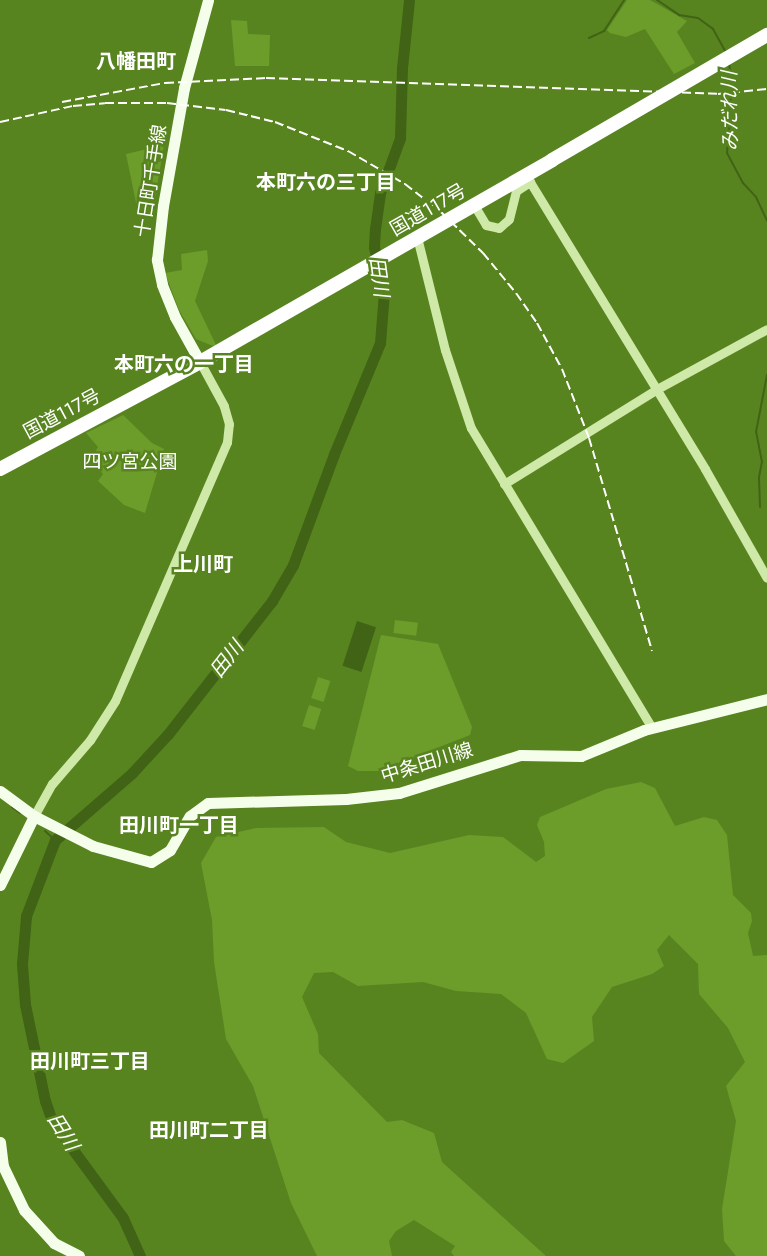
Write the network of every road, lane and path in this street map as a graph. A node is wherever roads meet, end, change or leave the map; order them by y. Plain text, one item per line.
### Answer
1 (208, 0) edge
2 (767, 35) edge
3 (474, 205) junction
4 (417, 237) junction
5 (767, 329) edge
6 (200, 362) junction
7 (657, 389) junction
8 (0, 469) edge
9 (504, 484) junction
10 (767, 578) edge
11 (767, 699) edge
12 (652, 728) junction
13 (0, 791) edge
14 (34, 816) junction
15 (0, 885) edge
16 (0, 1142) edge
17 (79, 1256) edge

1 - 6 main road, 十日町千手線
2 - 3 highway, 国道117号, bridge
3 - 4 highway, 国道117号
3 - 7 street
4 - 6 highway, 国道117号
4 - 9 street
5 - 7 street
6 - 8 highway, 国道117号
6 - 14 street
7 - 9 street
7 - 10 street
9 - 12 street
11 - 12 main road, 中条田川線
12 - 14 main road, 中条田川線
13 - 14 main road, 中条田川線
14 - 15 main road
16 - 17 main road

